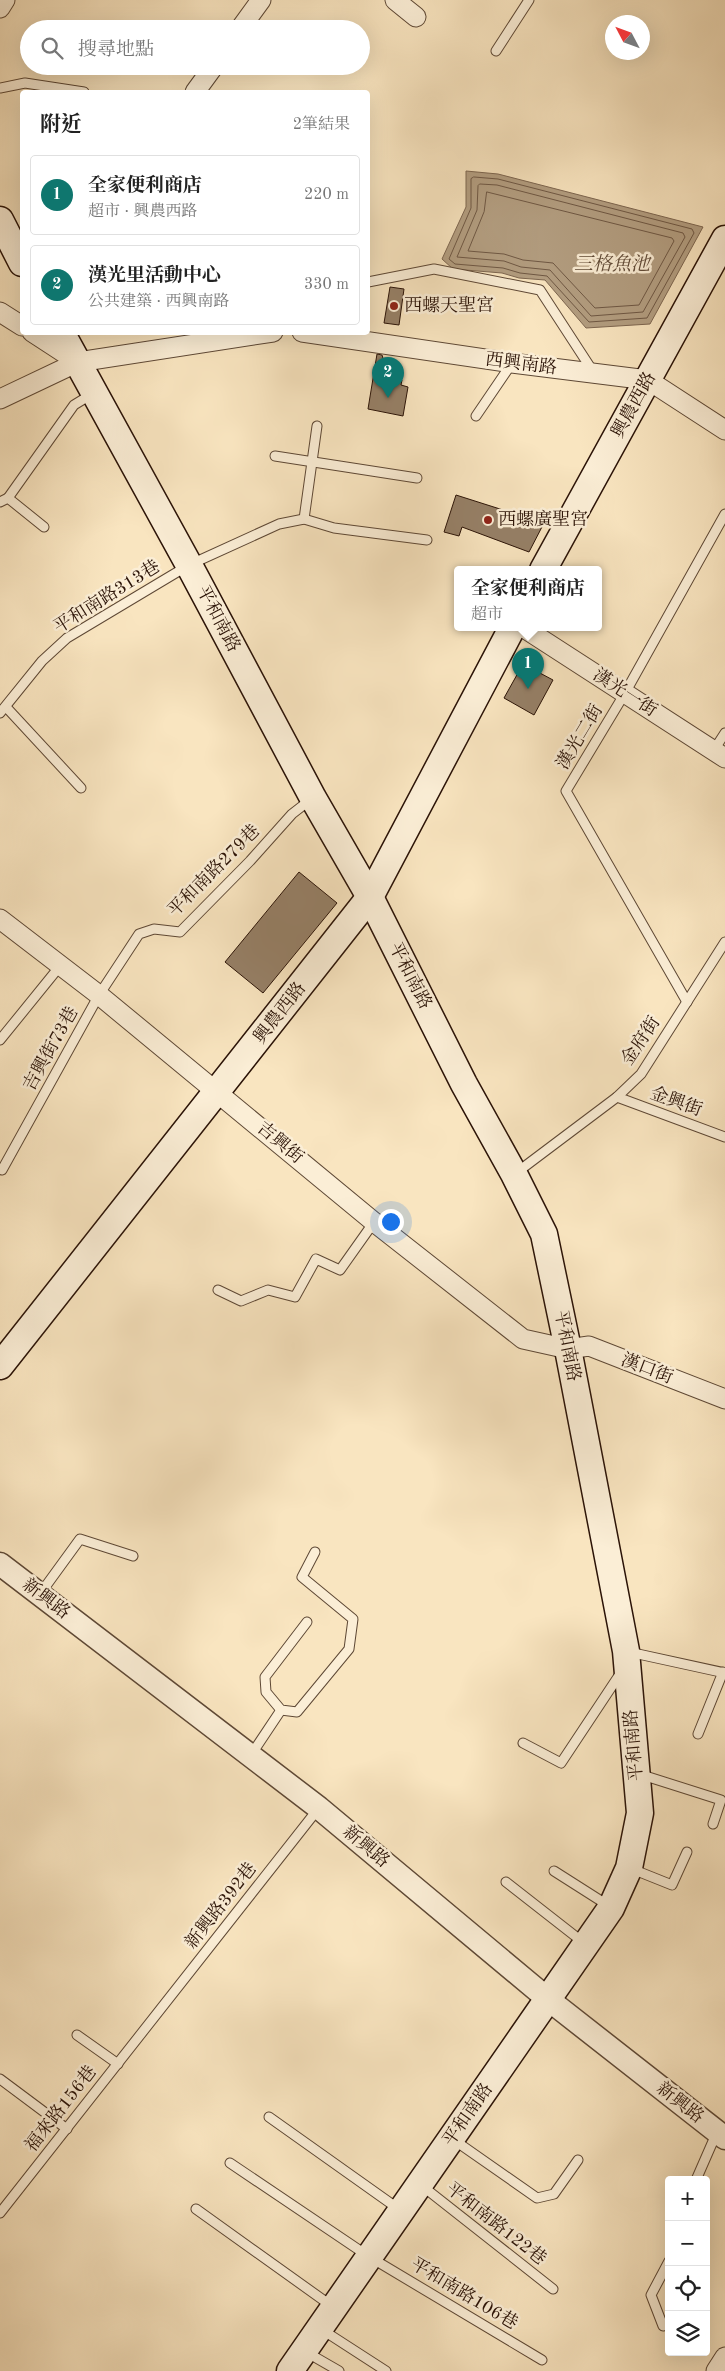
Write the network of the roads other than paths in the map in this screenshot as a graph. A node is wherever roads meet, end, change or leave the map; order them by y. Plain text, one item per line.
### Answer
1 (5, 0) edge
2 (261, 0) edge
3 (395, 0) edge
4 (529, 0) edge
5 (0, 8) edge
6 (416, 17) dead end
7 (247, 20) edge
8 (496, 51) dead end
9 (207, 75) edge
10 (0, 88) edge
11 (71, 90) edge
12 (196, 90) edge
13 (0, 220) edge
14 (725, 239) edge
15 (20, 251) edge
16 (370, 282) edge
17 (0, 312) edge
18 (20, 325) edge
19 (37, 335) edge
20 (63, 335) edge
21 (254, 335) edge
22 (322, 335) edge
23 (78, 362) junction
24 (512, 363) junction
25 (594, 373) junction
26 (648, 380) junction
27 (93, 393) junction
28 (0, 399) edge
29 (476, 416) dead end
30 (317, 426) dead end
31 (725, 430) edge
32 (275, 456) dead end
33 (312, 462) junction
34 (417, 478) dead end
35 (4, 500) edge
36 (725, 514) edge
37 (304, 519) junction
38 (44, 527) dead end
39 (427, 540) dead end
40 (189, 566) junction
41 (546, 566) edge
42 (510, 631) edge
43 (529, 631) edge
44 (625, 693) junction
45 (3, 710) edge
46 (725, 734) edge
47 (720, 754) edge
48 (81, 788) dead end
49 (313, 798) junction
50 (370, 897) junction
51 (0, 919) edge
52 (725, 942) edge
53 (60, 966) junction
54 (99, 996) junction
55 (687, 1002) junction
56 (0, 1040) edge
57 (217, 1093) junction
58 (617, 1097) junction
59 (725, 1137) edge
60 (2, 1170) dead end
61 (514, 1174) junction
62 (374, 1222) junction
63 (218, 1290) dead end
64 (568, 1349) junction
65 (0, 1366) edge
66 (725, 1399) edge
67 (315, 1552) dead end
68 (133, 1556) dead end
69 (0, 1564) edge
70 (39, 1594) junction
71 (307, 1622) dead end
72 (627, 1657) junction
73 (724, 1673) edge
74 (281, 1710) junction
75 (698, 1734) dead end
76 (522, 1744) dead end
77 (251, 1756) junction
78 (636, 1773) junction
79 (319, 1808) junction
80 (713, 1824) dead end
81 (687, 1852) dead end
82 (629, 1868) junction
83 (554, 1871) dead end
84 (506, 1882) dead end
85 (611, 1908) junction
86 (586, 1945) junction
87 (549, 2000) junction
88 (148, 2025) joint
89 (77, 2035) dead end
90 (118, 2064) junction
91 (0, 2079) edge
92 (269, 2117) dead end
93 (66, 2129) junction
94 (721, 2135) edge
95 (451, 2138) junction
96 (578, 2160) dead end
97 (230, 2164) dead end
98 (698, 2176) edge
99 (419, 2184) junction
100 (196, 2209) dead end
101 (400, 2210) junction
102 (0, 2213) edge
103 (368, 2256) junction
104 (666, 2266) edge
105 (553, 2289) dead end
106 (326, 2318) junction
107 (663, 2326) dead end
108 (725, 2357) edge
109 (542, 2360) dead end
110 (297, 2361) edge
111 (339, 2371) edge
112 (386, 2371) edge
113 (716, 2371) edge

1 - 5 street
2 - 7 street
3 - 6 street
4 - 8 lane
9 - 12 street
10 - 11 lane
13 - 15 main road
14 - 26 main road, 興農西路
16 - 25 lane
17 - 18 street
19 - 23 street
20 - 23 main road, 平和南路
21 - 23 street
22 - 24 street, 西興南路
23 - 27 main road, 平和南路
23 - 28 street
24 - 25 street, 西興南路
24 - 29 lane
25 - 26 street, 西興南路
26 - 31 street, 西興南路
26 - 41 main road, 興農西路
27 - 35 lane
27 - 40 main road, 平和南路
30 - 33 lane
32 - 33 lane
33 - 34 lane
33 - 37 lane
35 - 38 lane
36 - 44 lane, 漢光二街
37 - 39 lane
37 - 40 lane, 平和南路313巷
40 - 45 lane, 平和南路313巷
40 - 49 main road, 平和南路
42 - 50 main road, 興農西路
43 - 44 street, 漢光一街
44 - 47 street, 漢光一街
44 - 55 lane, 漢光二街
45 - 48 lane, 平和南路313巷
46 - 47 lane
49 - 50 main road, 平和南路
49 - 54 lane, 平和南路279巷
50 - 57 main road, 興農西路
50 - 61 main road, 平和南路
51 - 53 street, 吉興街
52 - 55 lane, 金府街
53 - 54 street, 吉興街
53 - 56 lane
54 - 57 street, 吉興街
54 - 60 lane, 吉興街73巷
55 - 58 lane, 金府街
57 - 62 street, 吉興街
57 - 65 main road, 興農西路
58 - 59 lane, 金興街
58 - 61 lane, 金府街
61 - 64 main road, 平和南路
62 - 63 lane
62 - 64 street, 吉興街
64 - 66 street, 漢口街
64 - 72 main road, 平和南路
67 - 74 lane
68 - 70 lane
69 - 70 street, 新興路
70 - 77 street, 新興路
71 - 74 lane
72 - 73 lane
72 - 76 lane
72 - 78 main road, 平和南路
73 - 75 lane
74 - 77 lane
77 - 79 street, 新興路
78 - 80 lane
78 - 82 main road, 平和南路
79 - 87 street, 新興路
79 - 88 lane, 新興路392巷
81 - 82 lane
82 - 85 main road, 平和南路
83 - 85 lane
84 - 86 lane
85 - 86 main road, 平和南路
86 - 87 main road, 平和南路
87 - 94 street, 新興路
87 - 95 main road, 平和南路
88 - 90 lane, 福來路156巷
89 - 90 lane
90 - 93 lane, 福來路156巷
91 - 93 lane
92 - 101 lane
93 - 102 lane, 福來路156巷
94 - 98 lane
95 - 96 lane
95 - 99 main road, 平和南路
97 - 103 lane, 平和南路106巷
99 - 101 main road, 平和南路
99 - 105 lane, 平和南路122巷
100 - 106 lane
101 - 103 main road, 平和南路
103 - 106 main road, 平和南路
103 - 109 lane, 平和南路106巷
104 - 107 lane
106 - 110 main road, 平和南路
106 - 112 lane
108 - 113 street
110 - 111 lane

